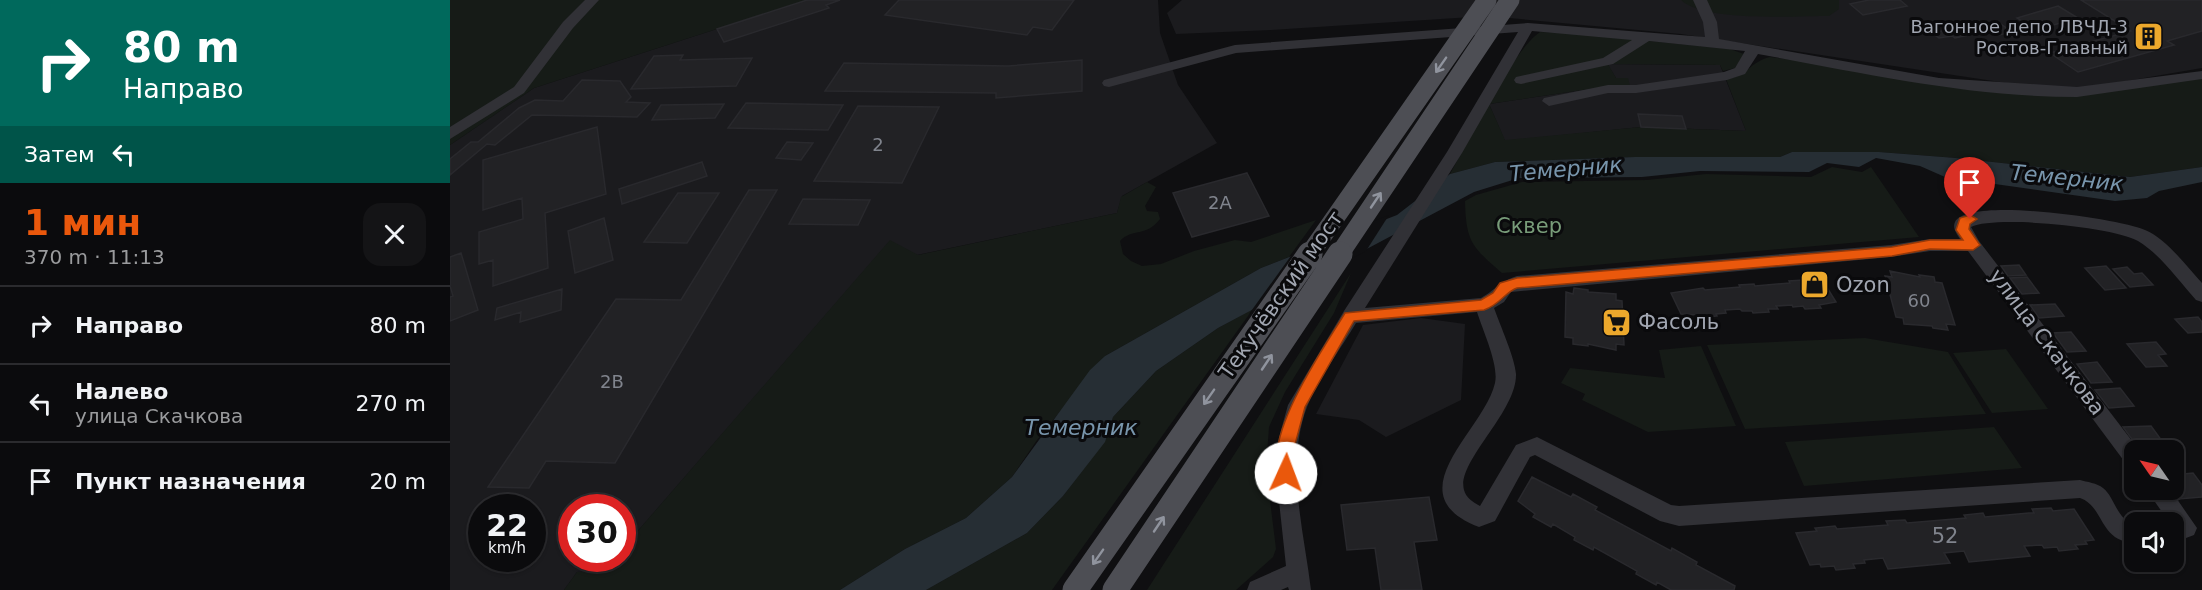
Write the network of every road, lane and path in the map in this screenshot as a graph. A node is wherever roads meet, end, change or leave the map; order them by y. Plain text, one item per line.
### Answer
1 (592, 0) edge
2 (1487, 0) edge
3 (1510, 0) edge
4 (1700, 0) edge
5 (1528, 27) junction
6 (1647, 37) junction
7 (1712, 42) junction
8 (1754, 49) junction
9 (2202, 75) edge
10 (1521, 80) dead end
11 (1109, 83) dead end
12 (1549, 101) dead end
13 (450, 134) edge
14 (1973, 245) junction
15 (2202, 295) edge
16 (1484, 305) junction
17 (1350, 316) junction
18 (2124, 446) edge
19 (2165, 500) edge
20 (2187, 529) edge
21 (2124, 531) edge
22 (1299, 582) edge
23 (1075, 590) edge
24 (1115, 590) edge
25 (1258, 590) edge

1 - 13 street
2 -> 23 main road, Текучёвский мост, bridge
24 -> 3 main road, Текучёвский мост, bridge
4 - 7 street
5 - 6 street
5 - 11 street
5 - 17 street
6 - 7 street
6 - 10 street
7 - 8 street
8 - 9 street
8 - 12 street
14 - 15 street, улица Скачкова
14 - 16 street
14 - 18 street, улица Скачкова
16 - 17 street
16 - 21 street
17 - 22 street
19 - 20 street
22 - 25 street

